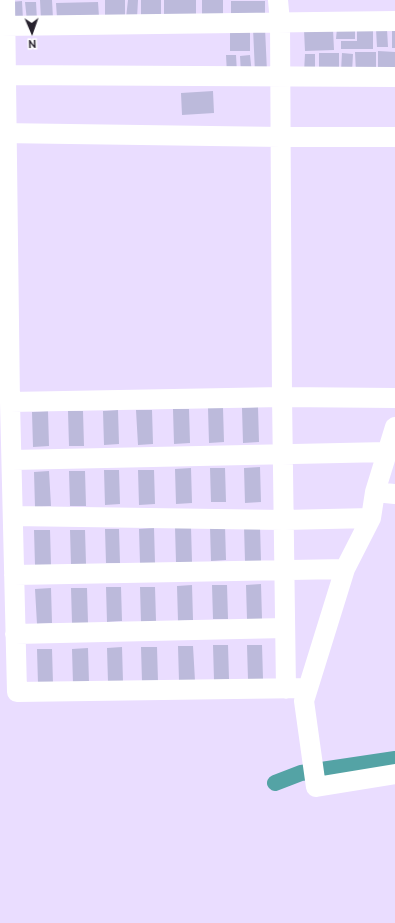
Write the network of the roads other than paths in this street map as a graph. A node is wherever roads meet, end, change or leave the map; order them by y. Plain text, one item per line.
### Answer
1 (5, 0) edge
2 (278, 0) edge
3 (395, 21) edge
4 (280, 22) junction
5 (2, 26) edge
6 (3, 75) edge
7 (280, 77) junction
8 (395, 77) edge
9 (4, 133) edge
10 (281, 137) junction
11 (395, 137) edge
12 (282, 397) junction
13 (395, 398) edge
14 (10, 402) junction
15 (395, 427) edge
16 (387, 452) junction
17 (283, 453) junction
18 (12, 460) junction
19 (375, 492) junction
20 (395, 494) edge
21 (13, 516) junction
22 (371, 518) junction
23 (284, 520) junction
24 (345, 569) junction
25 (284, 570) junction
26 (14, 575) junction
27 (285, 628) junction
28 (15, 634) junction
29 (308, 688) junction
30 (286, 689) junction
31 (395, 774) edge

1 - 5 street
2 - 4 street
3 - 4 street
4 - 5 street
4 - 7 street
5 - 6 street
6 - 7 street
6 - 9 street
7 - 8 street
7 - 10 street
9 - 10 street
9 - 14 street
10 - 11 street
10 - 12 street
12 - 13 street
12 - 14 street
12 - 17 street
14 - 18 street
15 - 16 street
16 - 17 street
16 - 19 street
17 - 18 street
17 - 23 street
18 - 21 street
19 - 20 street
19 - 22 street
21 - 23 street
21 - 26 street
22 - 23 street
22 - 24 street
23 - 25 street
24 - 25 street
24 - 29 street
25 - 26 street
25 - 27 street
26 - 28 street
27 - 28 street
27 - 30 street
28 - 30 street
29 - 30 street
29 - 31 street

